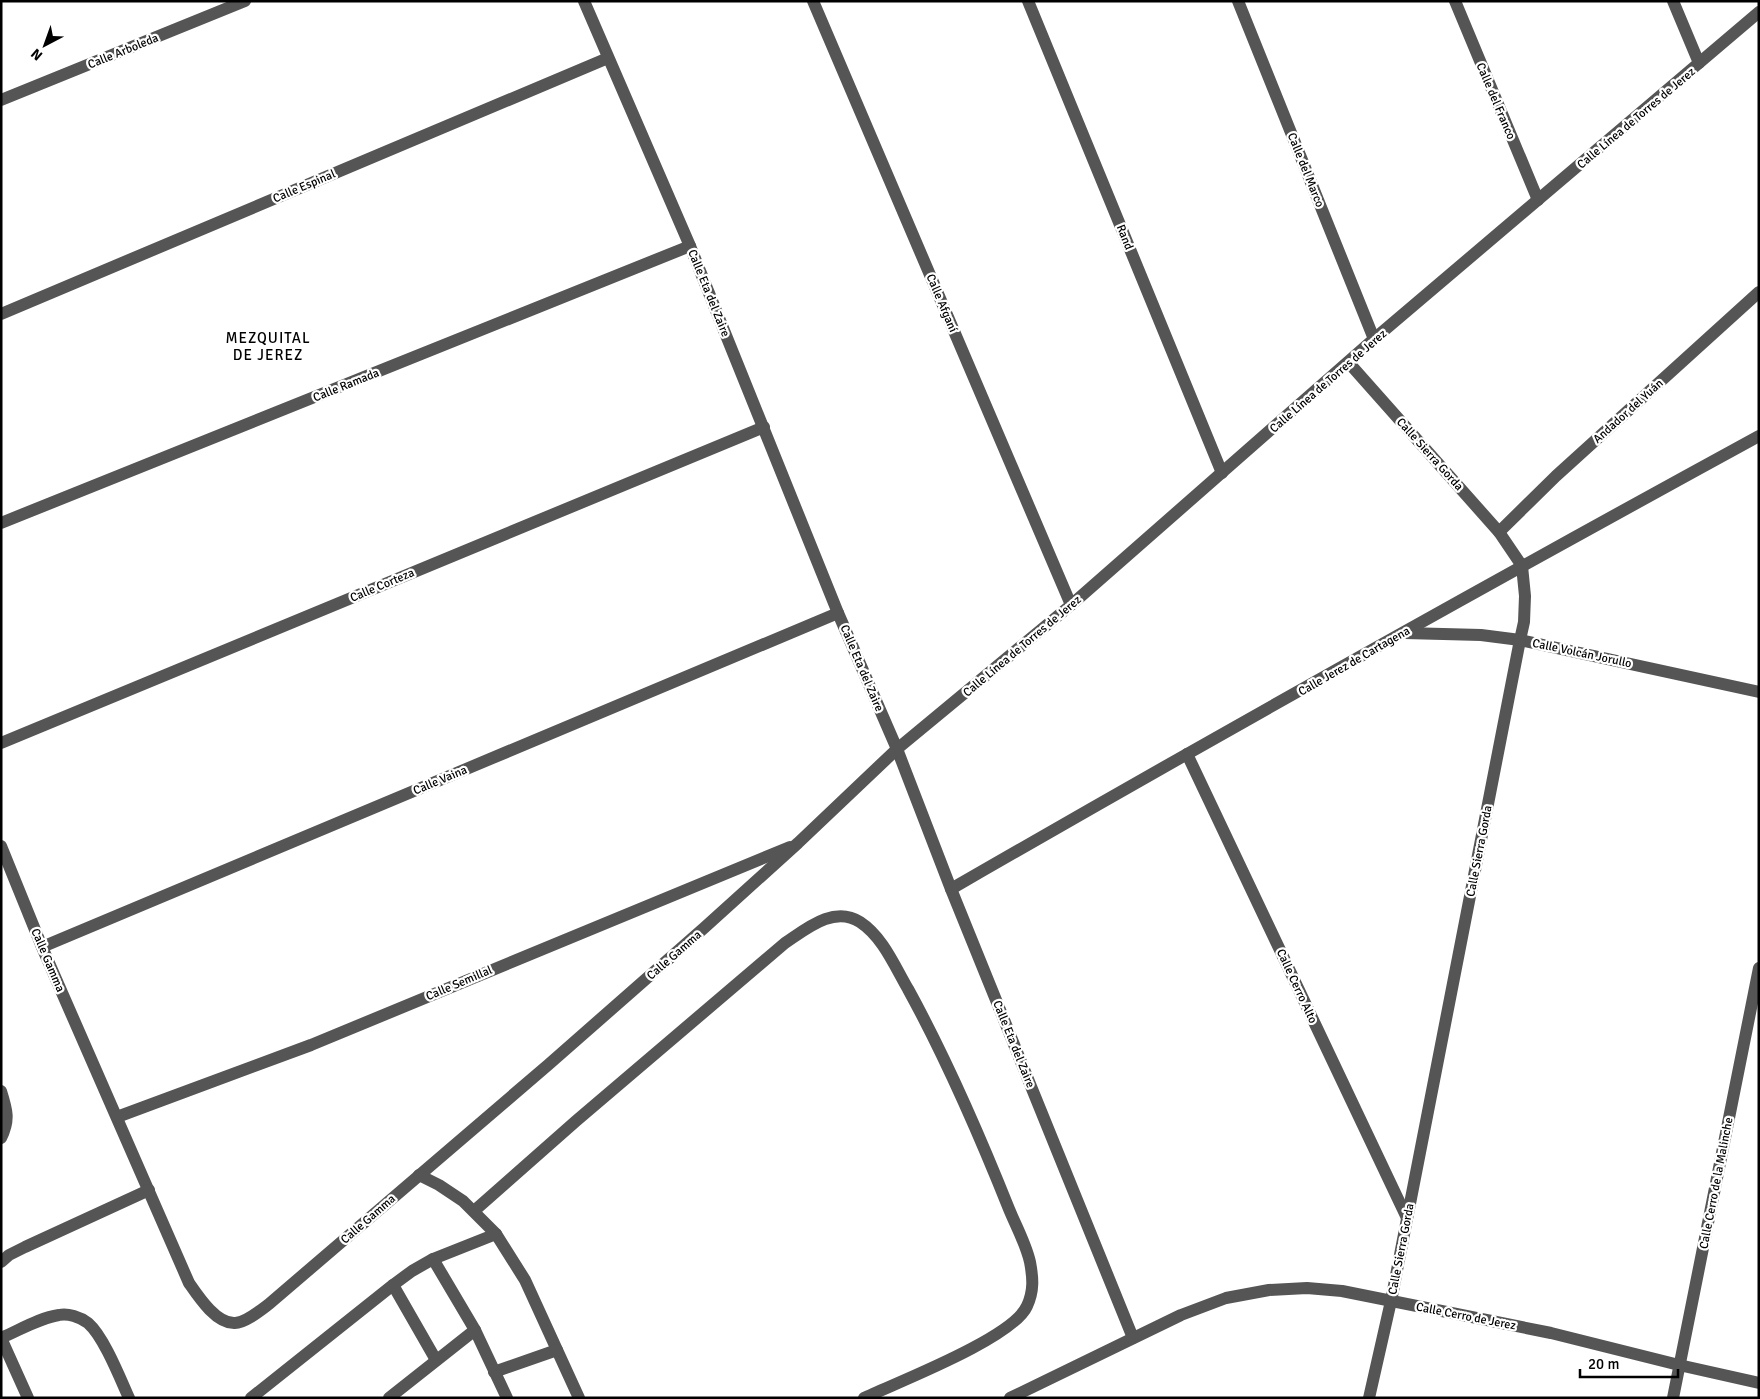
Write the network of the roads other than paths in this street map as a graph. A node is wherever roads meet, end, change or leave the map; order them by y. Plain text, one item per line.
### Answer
1 (244, 1) edge
2 (584, 1) edge
3 (813, 1) edge
4 (1028, 1) edge
5 (1238, 1) edge
6 (1455, 1) edge
7 (1673, 1) edge
8 (1759, 12) edge
9 (608, 58) junction
10 (1700, 63) junction
11 (1, 100) edge
12 (1538, 200) junction
13 (690, 246) junction
14 (1759, 292) edge
15 (1, 314) edge
16 (1374, 339) junction
17 (1349, 363) junction
18 (764, 428) junction
19 (1759, 436) edge
20 (1222, 473) junction
21 (1, 523) edge
22 (1499, 532) junction
23 (1522, 566) junction
24 (1071, 605) junction
25 (838, 613) junction
26 (1402, 633) junction
27 (1520, 640) junction
28 (1759, 692) edge
29 (1, 743) edge
30 (897, 750) junction
31 (1187, 754) junction
32 (798, 843) junction
33 (1, 846) edge
34 (951, 890) junction
35 (42, 947) junction
36 (1759, 968) edge
37 (1, 1091) edge
38 (117, 1117) junction
39 (1, 1138) edge
40 (419, 1175) junction
41 (149, 1190) junction
42 (474, 1210) junction
43 (1407, 1218) junction
44 (496, 1234) junction
45 (433, 1259) junction
46 (1, 1262) edge
47 (393, 1285) junction
48 (1391, 1301) junction
49 (475, 1330) junction
50 (1133, 1338) junction
51 (557, 1350) junction
52 (436, 1360) junction
53 (1679, 1365) junction
54 (494, 1372) junction
55 (1759, 1383) edge
56 (501, 1396) edge
57 (126, 1397) edge
58 (28, 1398) edge
59 (251, 1398) edge
60 (389, 1398) edge
61 (579, 1398) edge
62 (864, 1398) edge
63 (1010, 1398) edge
64 (1369, 1398) edge
65 (1673, 1398) edge

1 - 11 street, Calle Arboleda
2 - 9 street, Calle Eta del Zaire
3 - 24 street, Calle Afganí
4 - 20 street, Rand
5 - 16 street, Calle del Marco
6 - 12 street, Calle del Franco
7 - 10 street
8 - 10 street, Calle Línea de Torres de Jerez
9 - 13 street, Calle Eta del Zaire
9 - 15 street, Calle Espinal
10 - 12 street, Calle Línea de Torres de Jerez
12 - 16 street, Calle Línea de Torres de Jerez
13 - 18 street, Calle Eta del Zaire
13 - 21 street, Calle Ramada
14 - 22 street, Andador del Yuán
16 - 17 street, Calle Línea de Torres de Jerez
17 - 20 street, Calle Línea de Torres de Jerez
17 - 22 street, Calle Sierra Gorda
18 - 25 street, Calle Eta del Zaire
18 - 29 street, Calle Corteza
19 - 23 street, Calle Jerez de Cartagena
20 - 24 street, Calle Línea de Torres de Jerez
22 - 23 street, Calle Sierra Gorda
23 - 26 street, Calle Jerez de Cartagena
23 - 27 street, Calle Sierra Gorda
24 - 30 street, Calle Línea de Torres de Jerez
25 - 30 street, Calle Eta del Zaire
25 - 35 street, Calle Vaina
26 - 27 street, Calle Volcán Jorullo
26 - 31 street, Calle Jerez de Cartagena
27 - 28 street, Calle Volcán Jorullo
27 - 43 street, Calle Sierra Gorda
30 - 32 street, Calle Gamma
30 - 34 street, Calle Eta del Zaire
31 - 34 street, Calle Jerez de Cartagena
31 - 43 street, Calle Cerro Alto
32 - 38 street, Calle Semillal
32 - 40 street, Calle Gamma
33 - 35 street, Calle Gamma
34 - 50 street, Calle Eta del Zaire
35 - 38 street, Calle Gamma
36 - 53 street, Calle Cerro de la Malinche
37 - 39 street
38 - 41 street, Calle Gamma
40 - 41 street, Calle Gamma
40 - 42 street
41 - 46 street
42 - 44 street
42 - 62 street
43 - 48 street, Calle Sierra Gorda
44 - 45 street
44 - 51 street
45 - 47 street
45 - 49 street
47 - 52 street
47 - 59 street
48 - 50 street, Calle Cerro de Jerez
48 - 53 street, Calle Cerro de Jerez
48 - 64 street, Calle Sierra Gorda
49 - 52 street
49 - 54 street
50 - 63 street, Calle Cerro de Jerez
51 - 54 street
51 - 61 street
52 - 60 street
53 - 55 street, Calle Cerro de Jerez
53 - 65 street, Calle Cerro de la Malinche
54 - 56 street
57 - 58 street

